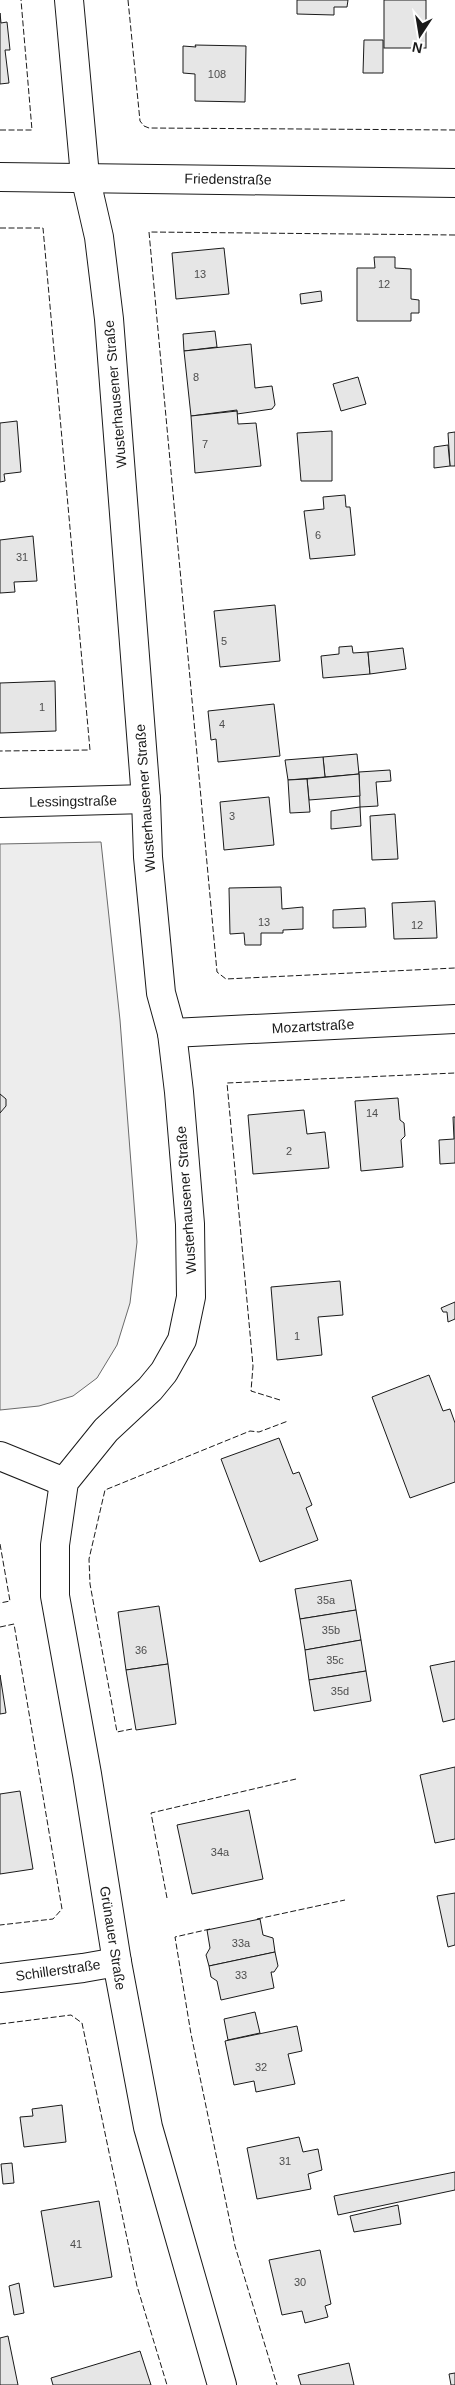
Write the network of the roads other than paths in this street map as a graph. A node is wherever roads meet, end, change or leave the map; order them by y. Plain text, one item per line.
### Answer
1 (69, 0) edge
2 (85, 176) junction
3 (0, 177) edge
4 (455, 182) edge
5 (146, 798) junction
6 (0, 803) edge
7 (455, 1019) edge
8 (172, 1033) junction
9 (0, 1456) edge
10 (64, 1482) junction
11 (117, 1962) junction
12 (0, 1978) edge
13 (222, 2385) edge

1 - 2 street, Wusterhausener Straße
2 - 3 street, Friedenstraße
2 - 4 street, Friedenstraße
2 - 5 street, Wusterhausener Straße
5 - 6 street, Lessingstraße
5 - 8 street, Wusterhausener Straße
7 - 8 street, Mozartstraße
8 - 10 street, Wusterhausener Straße
9 - 10 street
10 - 11 street, Grünauer Straße
11 - 12 street, Schillerstraße
11 - 13 street, Grünauer Straße

